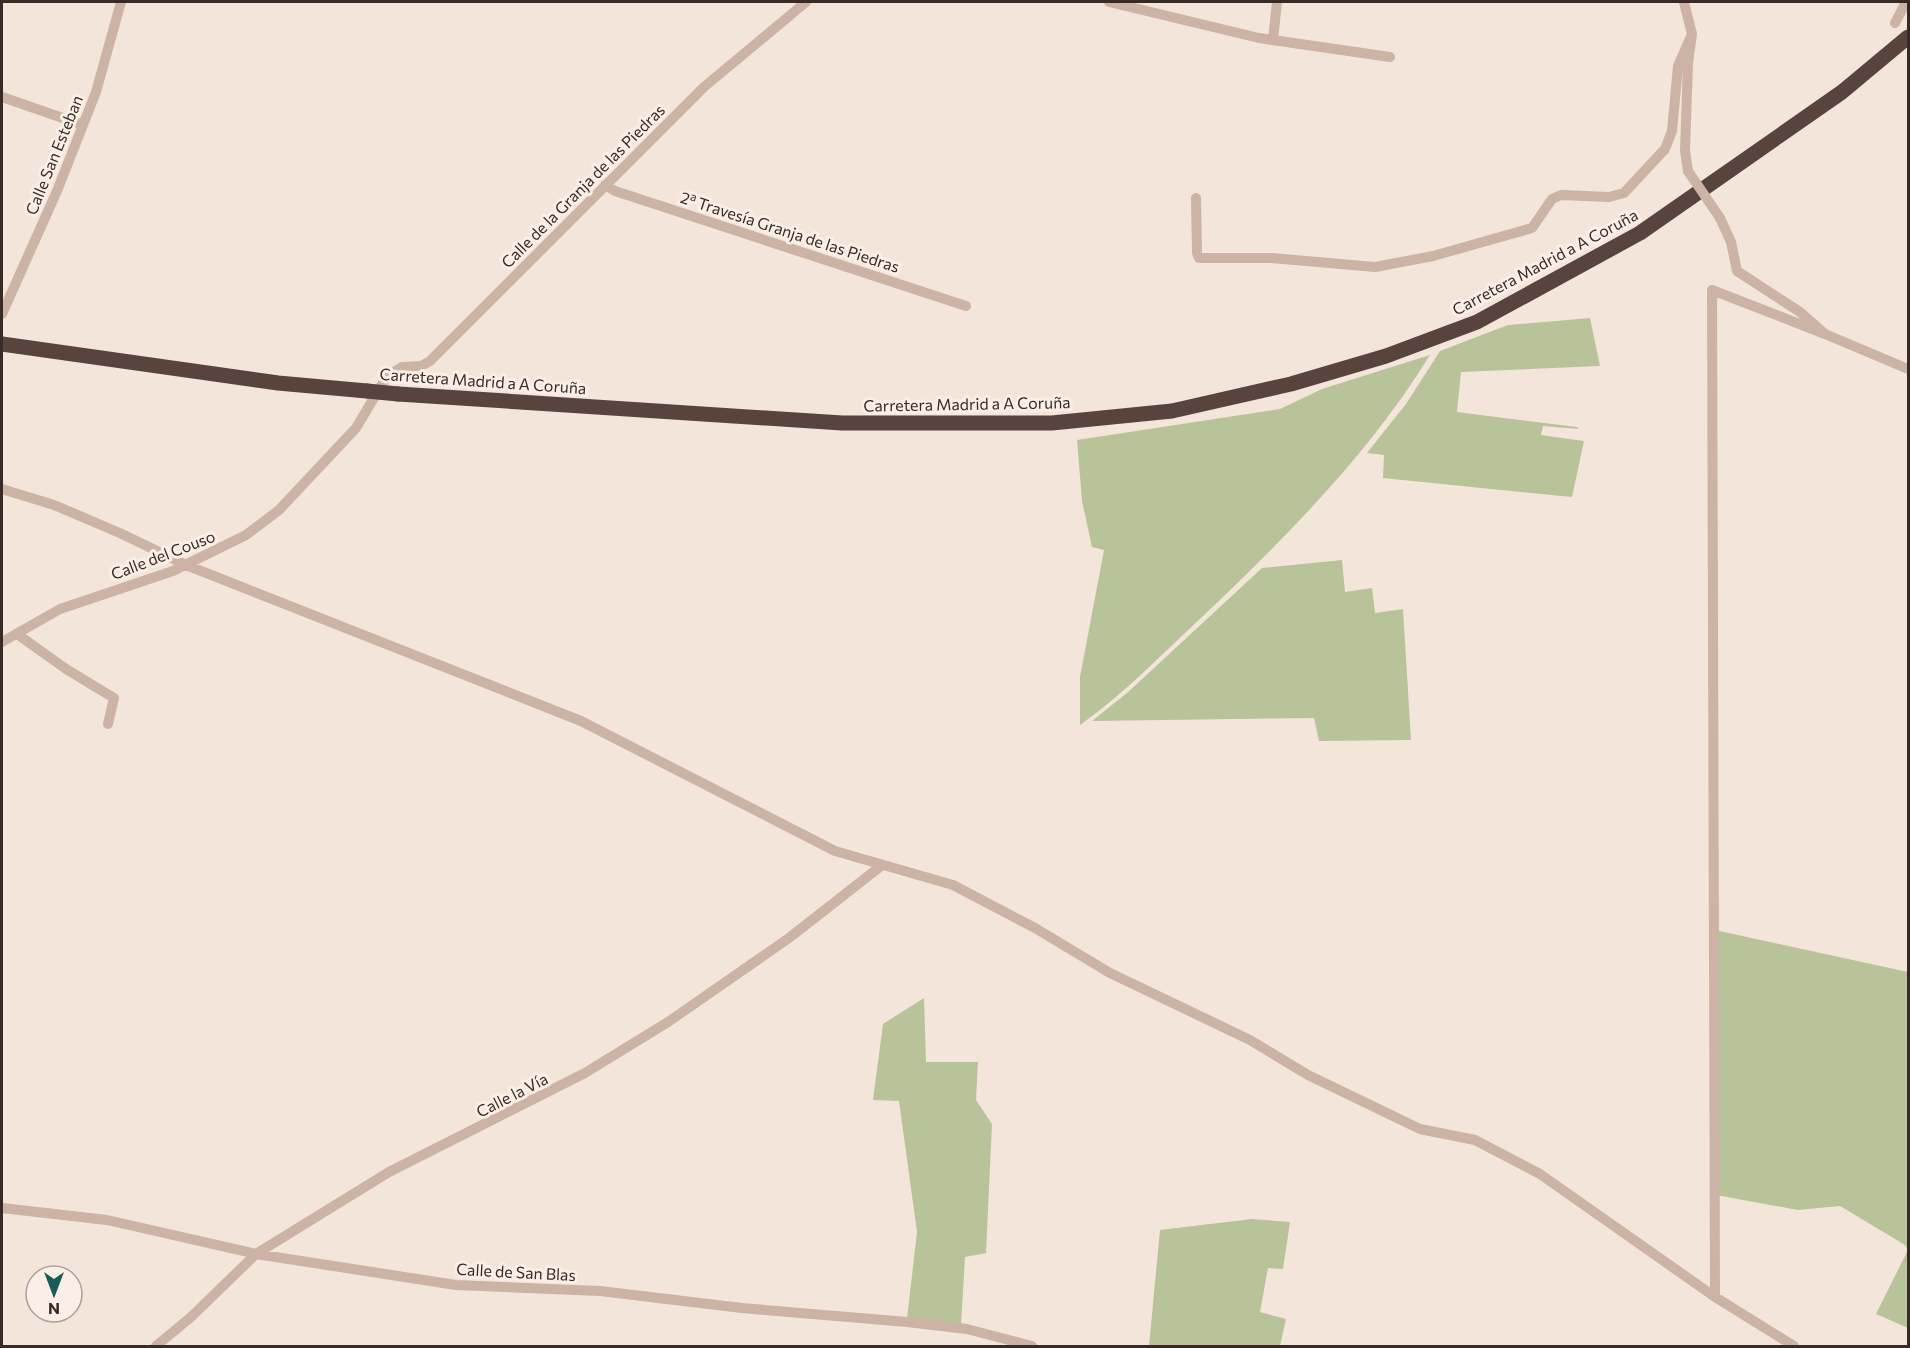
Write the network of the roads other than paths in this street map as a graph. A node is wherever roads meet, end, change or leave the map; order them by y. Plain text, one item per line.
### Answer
1 (121, 2) edge
2 (806, 2) edge
3 (1108, 2) edge
4 (1277, 2) edge
5 (1684, 2) edge
6 (1906, 2) edge
7 (1894, 23) dead end
8 (1692, 34) junction
9 (1908, 37) edge
10 (1273, 39) junction
11 (1908, 50) edge
12 (1390, 57) dead end
13 (1842, 92) junction
14 (2, 97) edge
15 (83, 125) junction
16 (605, 185) junction
17 (1196, 198) dead end
18 (966, 306) dead end
19 (2, 314) edge
20 (1825, 334) junction
21 (2, 344) edge
22 (1908, 369) edge
23 (382, 383) joint
24 (2, 489) edge
25 (186, 565) junction
26 (17, 634) junction
27 (2, 642) edge
28 (108, 724) dead end
29 (881, 866) junction
30 (2, 1208) edge
31 (256, 1254) junction
32 (1715, 1297) junction
33 (156, 1347) edge
34 (1032, 1347) edge
35 (1794, 1347) edge

1 - 15 street, Calle San Esteban
2 - 16 street, Calle de la Granja de las Piedras
3 - 10 street
4 - 10 street
5 - 8 street
6 - 7 street
8 - 17 street
8 - 20 street, bridge
9 - 13 highway, Carretera Madrid a A Coruña
10 - 12 street
11 - 13 highway
13 - 21 highway, Carretera Madrid a A Coruña, bridge
14 - 15 street
15 - 19 street, Calle San Esteban
16 - 18 street, 2ª Travesía Granja de las Piedras
16 - 23 street, Calle de la Granja de las Piedras
20 - 22 street
20 - 32 street
23 - 25 street, Calle del Couso
24 - 25 street
25 - 26 street, Calle del Couso
25 - 29 street
26 - 27 street, Calle del Couso
26 - 28 street
29 - 31 street, Calle la Vía
29 - 32 street
30 - 31 street, Calle de San Blas
31 - 33 street, Calle la Vía
31 - 34 street, Calle de San Blas
32 - 35 street

